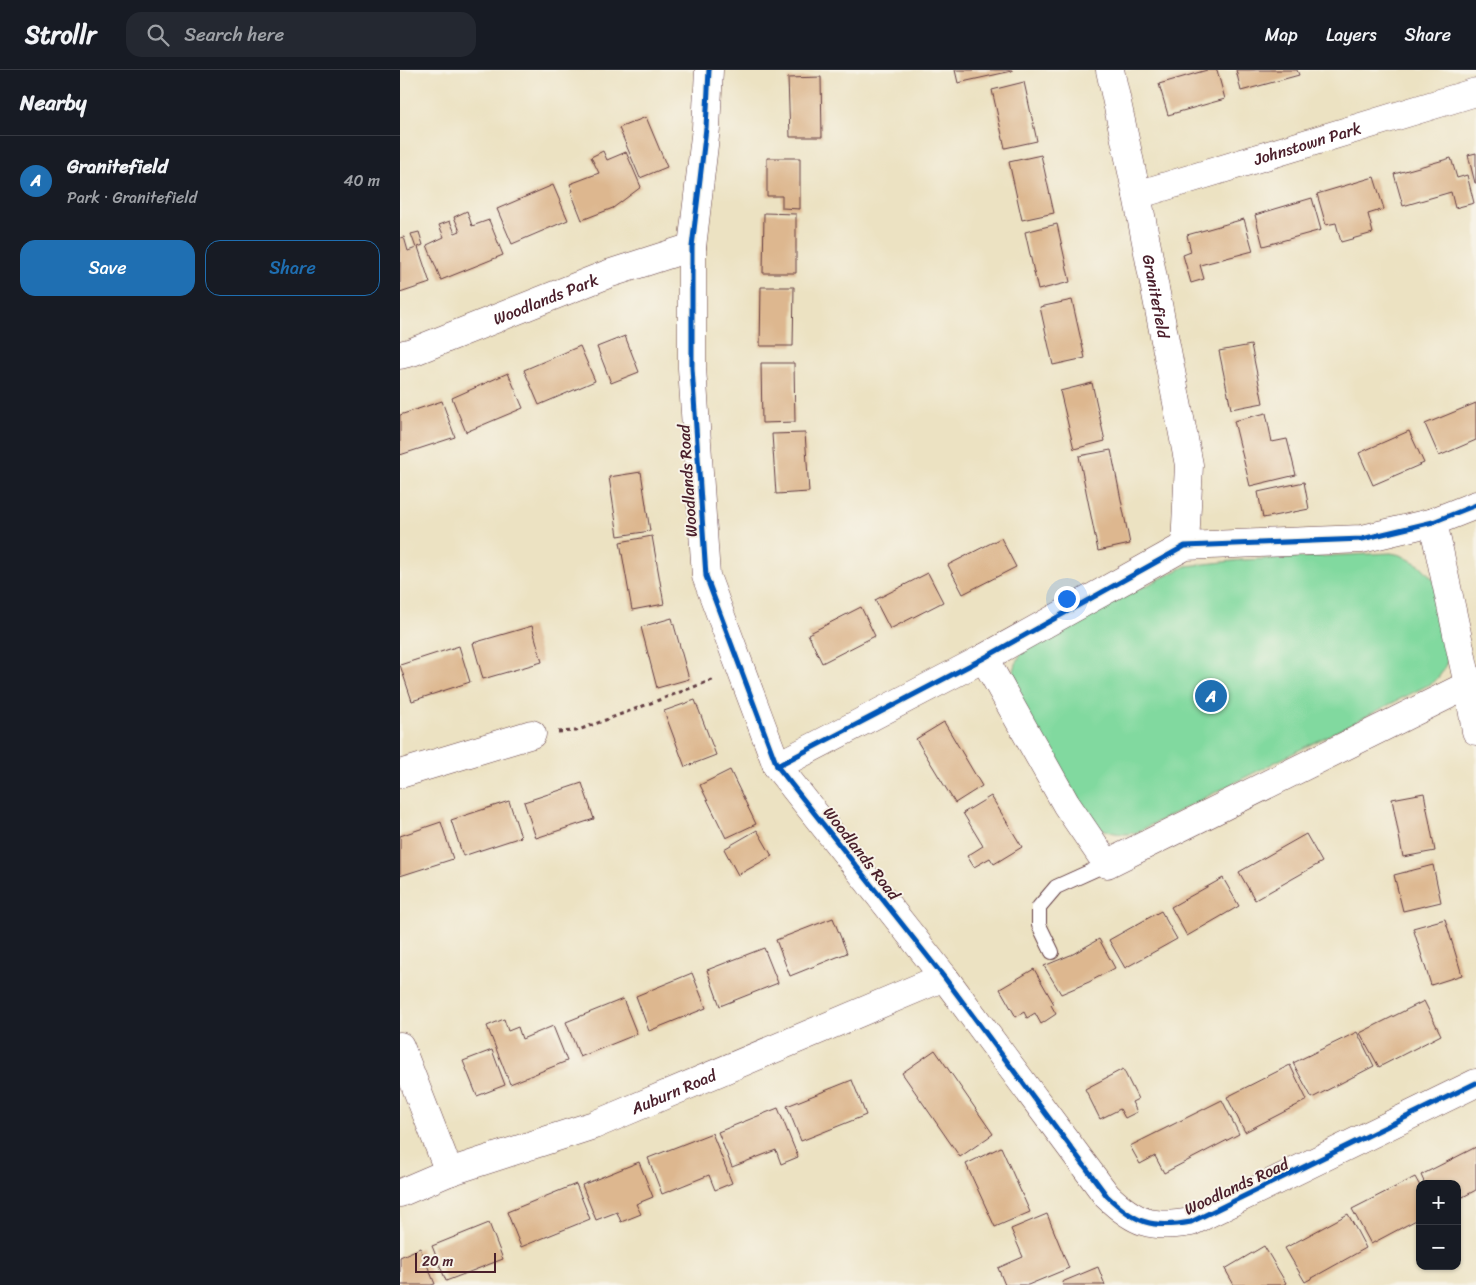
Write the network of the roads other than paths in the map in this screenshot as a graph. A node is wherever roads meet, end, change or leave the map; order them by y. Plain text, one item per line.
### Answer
1 (709, 70) edge
2 (1110, 70) edge
3 (1476, 92) edge
4 (1137, 195) junction
5 (692, 247) junction
6 (400, 355) edge
7 (1476, 505) edge
8 (1433, 522) junction
9 (1185, 546) junction
10 (984, 658) junction
11 (1468, 684) junction
12 (1476, 731) edge
13 (532, 734) road end
14 (777, 766) junction
15 (400, 774) edge
16 (1107, 864) junction
17 (1052, 952) dead end
18 (944, 977) junction
19 (400, 1046) edge
20 (1476, 1083) edge
21 (449, 1172) junction
22 (400, 1193) edge

1 - 5 street, Woodlands Road
2 - 4 street, Granitefield
3 - 4 street, Johnstown Park
4 - 9 street, Granitefield
5 - 6 street, Woodlands Park
5 - 14 street, Woodlands Road
7 - 8 street
8 - 9 street
8 - 11 street
9 - 10 street
10 - 14 street
10 - 16 street
11 - 12 street
11 - 16 street
13 - 15 street
14 - 18 street, Woodlands Road
16 - 17 lane
18 - 20 street, Woodlands Road
18 - 21 street, Auburn Road
19 - 21 street
21 - 22 street, Auburn Road

